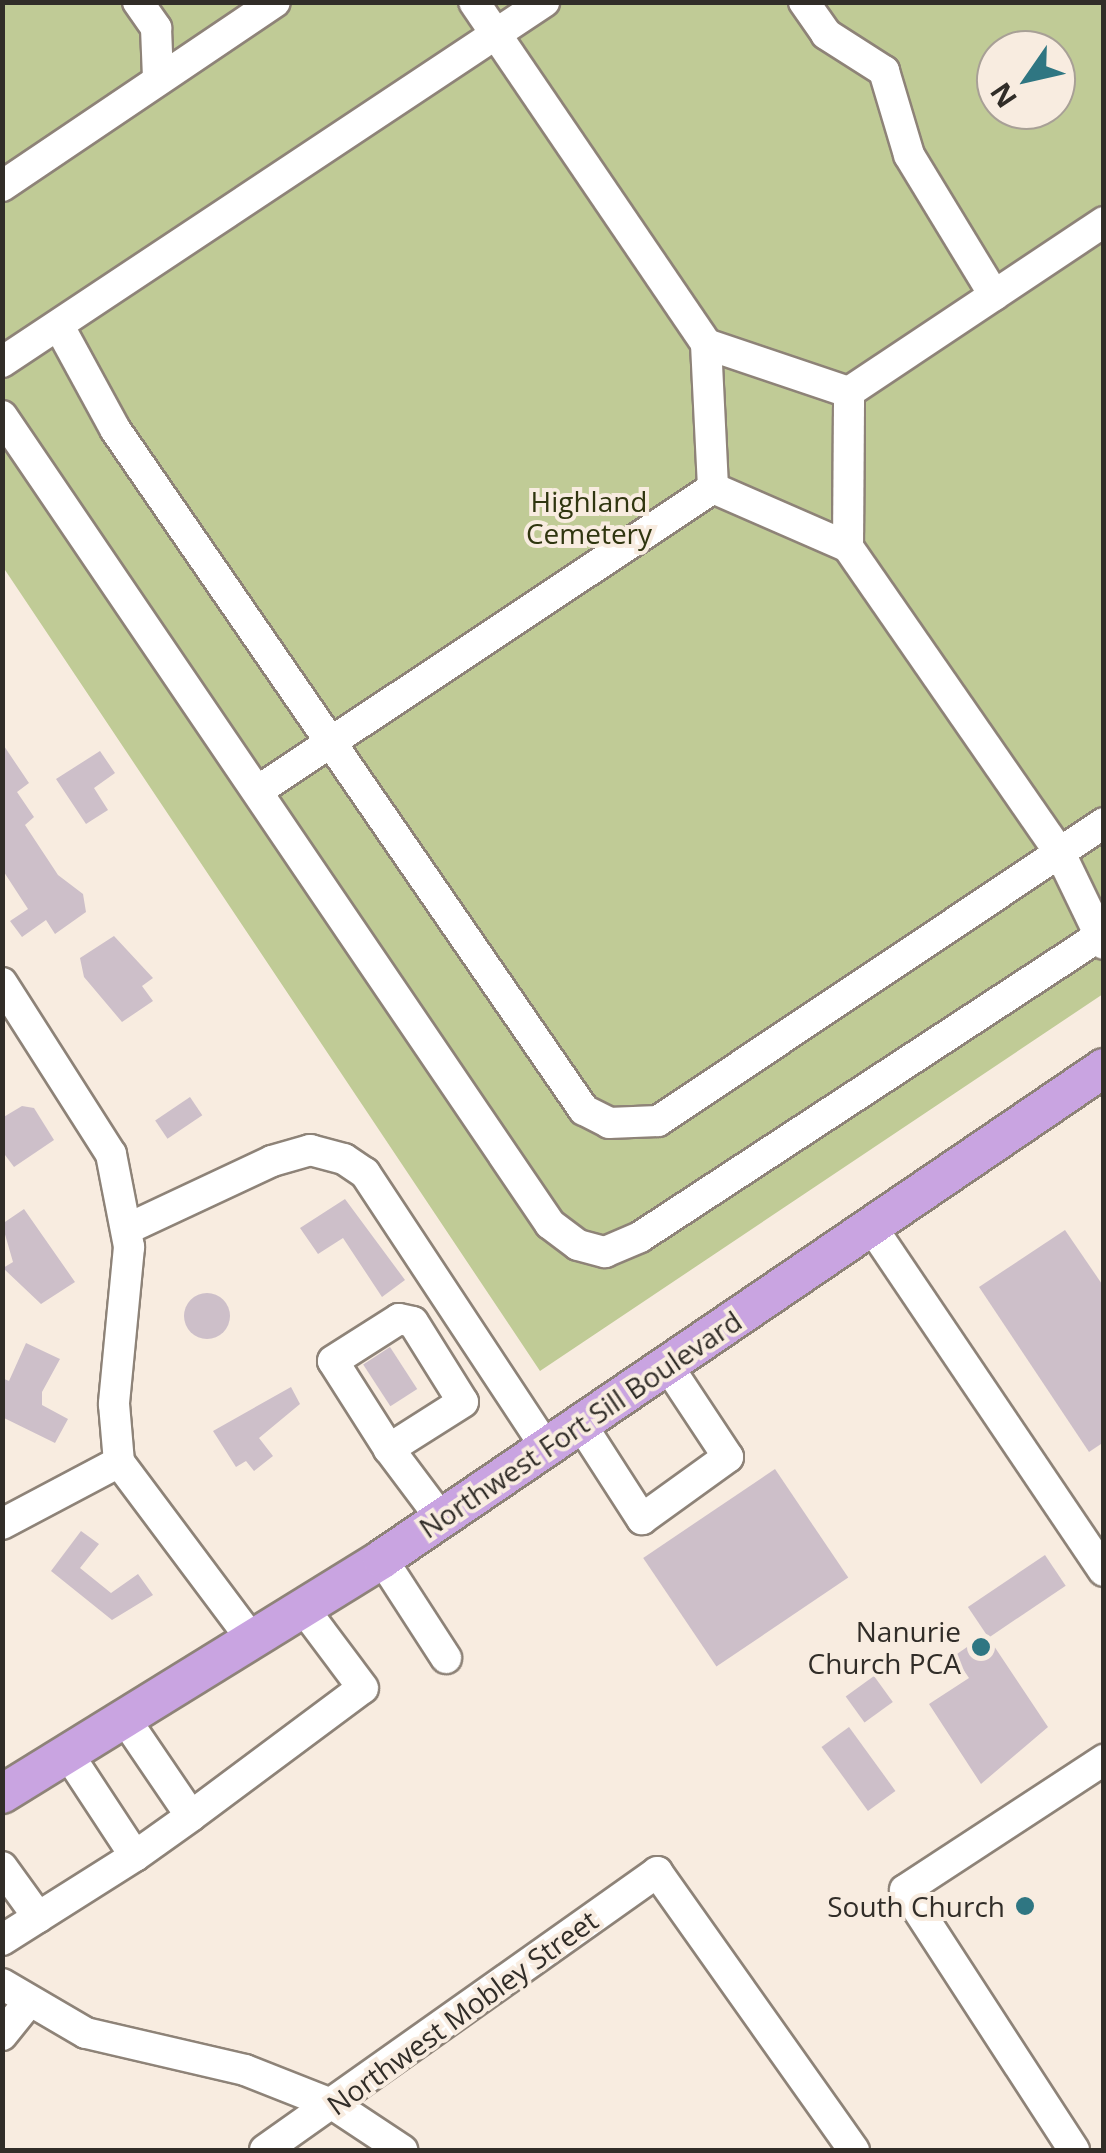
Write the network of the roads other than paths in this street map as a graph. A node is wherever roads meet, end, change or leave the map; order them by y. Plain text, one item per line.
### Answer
1 (275, 2) edge
2 (474, 2) edge
3 (544, 2) edge
4 (804, 2) edge
5 (147, 15) edge
6 (496, 35) junction
7 (202, 50) junction
8 (158, 78) junction
9 (2, 186) edge
10 (1104, 222) edge
11 (994, 295) junction
12 (60, 328) junction
13 (706, 344) junction
14 (2, 362) edge
15 (848, 392) junction
16 (2, 416) edge
17 (713, 488) junction
18 (848, 547) junction
19 (336, 739) junction
20 (259, 790) junction
21 (1104, 824) edge
22 (1060, 853) junction
23 (1102, 938) edge
24 (2, 983) edge
25 (1104, 1068) edge
26 (871, 1226) junction
27 (127, 1228) junction
28 (448, 1298) junction
29 (413, 1322) junction
30 (485, 1354) junction
31 (667, 1365) junction
32 (448, 1378) junction
33 (582, 1426) junction
34 (546, 1448) junction
35 (389, 1449) junction
36 (119, 1462) junction
37 (440, 1517) junction
38 (2, 1524) edge
39 (382, 1559) junction
40 (1104, 1571) edge
41 (304, 1609) junction
42 (253, 1641) junction
43 (446, 1658) dead end
44 (125, 1719) junction
45 (58, 1760) junction
46 (1104, 1760) edge
47 (2, 1794) edge
48 (2, 1809) edge
49 (191, 1816) junction
50 (135, 1856) junction
51 (2, 1867) edge
52 (38, 1918) junction
53 (2, 1940) edge
54 (2, 1984) edge
55 (27, 2004) junction
56 (2, 2035) edge
57 (334, 2105) junction
58 (265, 2150) edge
59 (402, 2150) edge
60 (854, 2150) edge
61 (1074, 2150) edge

1 - 7 street
2 - 6 street
3 - 6 street
4 - 11 street
5 - 7 street
5 - 8 street
6 - 12 street
6 - 13 street
7 - 8 street
8 - 9 street
10 - 11 street
11 - 15 street
12 - 14 street
12 - 19 street
13 - 15 street
13 - 17 street
15 - 18 street
16 - 20 street
17 - 18 street
17 - 19 street
18 - 22 street
19 - 20 street
19 - 22 street
20 - 23 street
21 - 22 street
22 - 23 street
24 - 27 street
25 - 26 main road, Northwest Fort Sill Boulevard
26 - 31 main road, Northwest Fort Sill Boulevard
26 - 40 street
27 - 28 street
27 - 36 street
28 - 29 street
28 - 30 street
29 - 32 street
29 - 35 street
30 - 32 street
30 - 34 street
31 - 33 main road, Northwest Fort Sill Boulevard
31 - 33 street
32 - 35 street
33 - 34 main road, Northwest Fort Sill Boulevard
34 - 37 main road, Northwest Fort Sill Boulevard
35 - 37 street
36 - 38 street
36 - 42 street
37 - 39 main road, Northwest Fort Sill Boulevard
39 - 41 main road, Northwest Fort Sill Boulevard
39 - 43 street
41 - 42 main road, Northwest Fort Sill Boulevard
41 - 49 street
42 - 44 main road, Northwest Fort Sill Boulevard
44 - 45 main road, Northwest Fort Sill Boulevard
44 - 49 street
45 - 47 main road, Northwest Fort Sill Boulevard
45 - 48 main road, Northwest Fort Sill Boulevard
45 - 50 street
46 - 61 street
49 - 50 street
50 - 52 street
51 - 52 street
52 - 53 street
54 - 55 street
55 - 56 street
55 - 57 street
57 - 58 street, Northwest Mobley Street
57 - 59 street
57 - 60 street, Northwest Mobley Street

